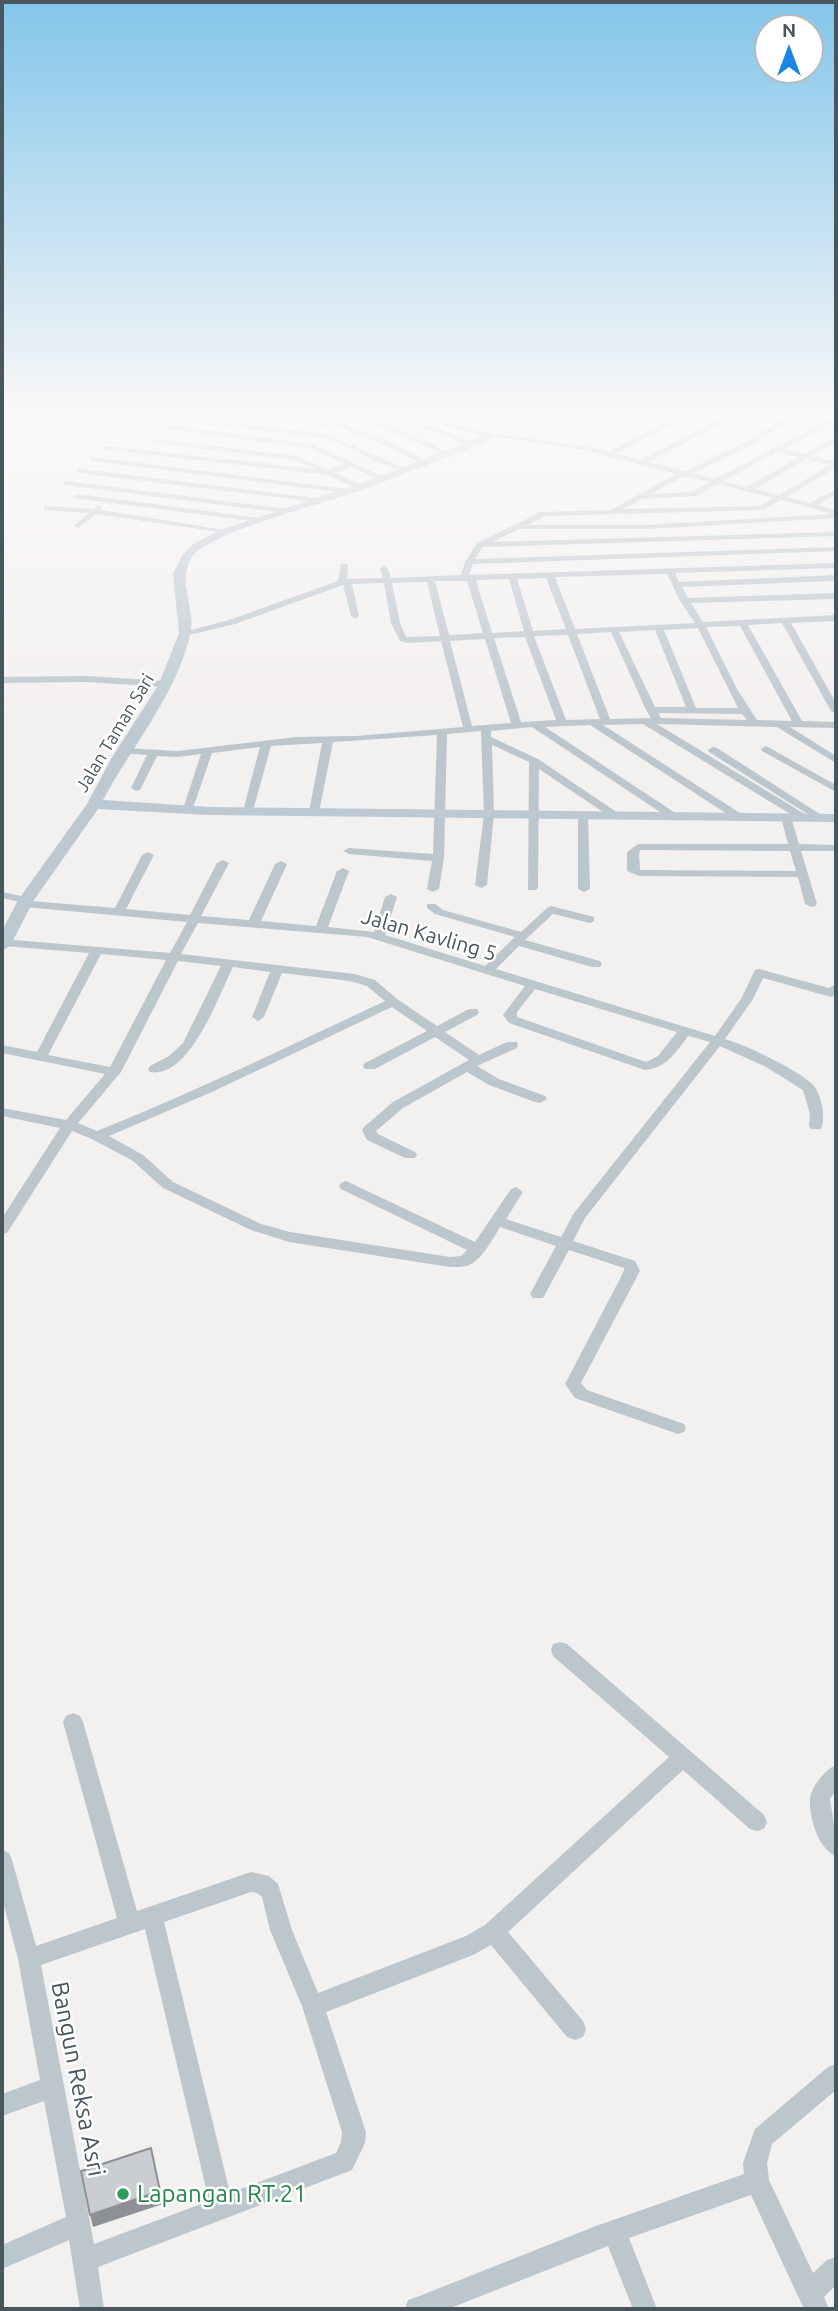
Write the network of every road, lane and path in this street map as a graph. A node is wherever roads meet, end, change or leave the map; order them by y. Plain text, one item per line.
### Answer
1 (86, 519) edge
2 (146, 519) edge
3 (252, 519) edge
4 (263, 519) edge
5 (532, 519) edge
6 (643, 519) edge
7 (790, 519) edge
8 (260, 520) junction
9 (770, 521) junction
10 (78, 526) dead end
11 (513, 527) junction
12 (646, 527) junction
13 (227, 531) junction
14 (836, 534) edge
15 (780, 536) junction
16 (652, 540) junction
17 (480, 545) junction
18 (836, 549) edge
19 (790, 550) junction
20 (659, 555) junction
21 (469, 562) junction
22 (344, 565) dead end
23 (836, 565) edge
24 (800, 566) junction
25 (384, 569) dead end
26 (670, 572) junction
27 (549, 574) junction
28 (512, 576) junction
29 (467, 579) junction
30 (836, 579) edge
31 (431, 580) junction
32 (808, 580) junction
33 (345, 582) junction
34 (389, 582) junction
35 (675, 585) junction
36 (836, 596) edge
37 (818, 597) junction
38 (684, 601) junction
39 (355, 615) dead end
40 (833, 618) edge
41 (785, 621) junction
42 (742, 622) junction
43 (701, 624) junction
44 (658, 627) junction
45 (613, 628) junction
46 (570, 630) junction
47 (836, 631) edge
48 (185, 633) junction
49 (529, 634) junction
50 (487, 636) junction
51 (445, 638) junction
52 (2, 680) edge
53 (166, 684) junction
54 (651, 710) junction
55 (692, 710) junction
56 (743, 711) junction
57 (836, 711) edge
58 (606, 720) junction
59 (645, 721) junction
60 (591, 722) junction
61 (657, 722) junction
62 (562, 723) junction
63 (534, 724) junction
64 (835, 724) edge
65 (756, 725) junction
66 (780, 725) junction
67 (799, 725) junction
68 (517, 726) junction
69 (468, 729) junction
70 (442, 731) junction
71 (485, 733) junction
72 (328, 740) junction
73 (266, 744) junction
74 (766, 749) dead end
75 (208, 750) junction
76 (713, 750) dead end
77 (124, 751) junction
78 (153, 754) junction
79 (836, 760) edge
80 (534, 761) junction
81 (136, 788) dead end
82 (836, 789) edge
83 (94, 804) junction
84 (189, 806) junction
85 (142, 807) junction
86 (249, 807) junction
87 (211, 809) junction
88 (277, 810) junction
89 (314, 810) junction
90 (439, 811) junction
91 (489, 812) junction
92 (534, 813) junction
93 (616, 815) junction
94 (583, 816) junction
95 (673, 816) junction
96 (739, 817) junction
97 (786, 817) junction
98 (804, 818) junction
99 (829, 818) edge
100 (794, 847) junction
101 (836, 848) edge
102 (349, 851) dead end
103 (148, 855) dead end
104 (438, 859) junction
105 (223, 863) dead end
106 (281, 864) dead end
107 (343, 871) dead end
108 (803, 874) junction
109 (481, 885) dead end
110 (532, 888) dead end
111 (433, 889) dead end
112 (584, 889) dead end
113 (2, 895) edge
114 (391, 897) dead end
115 (26, 902) junction
116 (811, 904) dead end
117 (431, 906) dead end
118 (119, 912) junction
119 (193, 918) junction
120 (590, 919) dead end
121 (254, 923) junction
122 (321, 929) junction
123 (379, 937) junction
124 (521, 939) junction
125 (3, 944) edge
126 (97, 950) junction
127 (173, 957) junction
128 (229, 963) junction
129 (596, 964) dead end
130 (277, 969) junction
131 (487, 971) junction
132 (531, 985) junction
133 (836, 988) edge
134 (393, 1002) junction
135 (473, 1012) dead end
136 (258, 1017) dead end
137 (685, 1031) junction
138 (435, 1032) junction
139 (724, 1042) junction
140 (512, 1045) dead end
141 (2, 1049) edge
142 (41, 1056) junction
143 (472, 1063) junction
144 (370, 1066) dead end
145 (155, 1069) dead end
146 (114, 1072) junction
147 (540, 1099) dead end
148 (2, 1112) edge
149 (69, 1125) junction
150 (816, 1126) dead end
151 (97, 1136) junction
152 (410, 1155) dead end
153 (346, 1186) dead end
154 (516, 1192) dead end
155 (497, 1221) junction
156 (2, 1229) edge
157 (563, 1245) junction
158 (477, 1249) junction
159 (538, 1294) dead end
160 (678, 1428) dead end
161 (560, 1650) dead end
162 (73, 1721) dead end
163 (683, 1757) junction
164 (836, 1774) edge
165 (757, 1822) dead end
166 (836, 1846) edge
167 (2, 1860) edge
168 (152, 1916) junction
169 (130, 1926) junction
170 (493, 1932) junction
171 (29, 1959) junction
172 (313, 2006) junction
173 (575, 2029) dead end
174 (836, 2075) edge
175 (54, 2086) junction
176 (2, 2105) edge
177 (757, 2181) junction
178 (222, 2207) junction
179 (79, 2223) junction
180 (614, 2232) junction
181 (2, 2257) edge
182 (84, 2260) junction
183 (836, 2269) edge
184 (813, 2301) edge
185 (92, 2309) edge
186 (417, 2309) edge
187 (645, 2309) edge

1 - 10 street
2 - 13 street
3 - 8 street
4 - 8 street, Jalan Taman Sari
5 - 11 street
6 - 12 street
7 - 9 street
8 - 13 street, Jalan Taman Sari
9 - 12 street
9 - 15 street
11 - 12 street
11 - 17 street
12 - 16 street
13 - 48 street, Jalan Taman Sari
14 - 15 street
15 - 16 street
15 - 19 street
16 - 17 street
16 - 20 street
17 - 21 street
18 - 19 street
19 - 20 street
19 - 24 street
20 - 21 street
20 - 26 street
21 - 29 street
22 - 33 street
23 - 24 street
24 - 26 street
24 - 32 street
25 - 34 street
26 - 27 street
26 - 35 street
27 - 28 street
27 - 46 street
28 - 29 street
28 - 49 street
29 - 31 street
29 - 50 street
30 - 32 street
31 - 34 street
31 - 51 street
32 - 35 street
32 - 37 street
33 - 34 street
33 - 39 street
33 - 48 street
34 - 51 street
35 - 38 street
36 - 37 street
37 - 38 street
37 - 40 street
38 - 43 street
40 - 41 street
40 - 47 street
41 - 42 street
41 - 57 street
42 - 43 street
42 - 67 street
43 - 44 street
43 - 56 street
44 - 45 street
44 - 55 street
45 - 46 street
45 - 54 street
46 - 49 street
46 - 58 street
48 - 53 street, Jalan Taman Sari
49 - 50 street
49 - 62 street
50 - 51 street
50 - 68 street
51 - 69 street
52 - 53 street
53 - 77 street, Jalan Taman Sari
54 - 55 street
54 - 61 street
55 - 56 street
56 - 65 street
58 - 59 street
58 - 60 street
59 - 61 street
59 - 98 street
60 - 62 street
60 - 96 street
61 - 65 street
62 - 63 street
63 - 68 street
63 - 95 street
64 - 67 street
65 - 66 street
66 - 67 street
66 - 79 street
68 - 71 street
69 - 70 street
69 - 71 street
70 - 72 street
70 - 90 street
71 - 80 street
71 - 91 street
72 - 73 street
72 - 89 street
73 - 75 street
73 - 86 street
74 - 82 street
75 - 78 street
75 - 84 street
76 - 99 street
77 - 78 street
77 - 83 street, Jalan Taman Sari
78 - 81 street
80 - 92 street
80 - 93 street
83 - 85 street
83 - 115 street, Jalan Taman Sari
84 - 85 street
84 - 87 street
85 - 87 street
86 - 87 street
86 - 88 street
87 - 88 street
88 - 89 street
89 - 90 street
90 - 91 street
90 - 104 street
91 - 92 street
91 - 109 street
92 - 93 street
92 - 94 street
92 - 110 street
93 - 94 street
93 - 95 street
94 - 112 street
95 - 96 street
96 - 97 street
97 - 98 street
97 - 100 street
98 - 99 street
100 - 101 street
100 - 108 street
100 - 108 street
102 - 104 street
103 - 118 street
104 - 111 street
105 - 119 street
106 - 121 street
107 - 122 street
108 - 116 street
113 - 115 street, Jalan Kavling 5
114 - 123 street
115 - 118 street, Jalan Kavling 5
115 - 125 street, Jalan Taman Sari
117 - 124 street
118 - 119 street, Jalan Kavling 5
119 - 121 street, Jalan Kavling 5
119 - 127 street
120 - 124 street
121 - 122 street, Jalan Kavling 5
122 - 123 street, Jalan Kavling 5
123 - 131 street, Jalan Kavling 5
124 - 129 street
124 - 131 street
125 - 126 street
126 - 127 street
126 - 142 street
127 - 128 street
127 - 146 street
128 - 130 street
128 - 145 street
130 - 134 street
130 - 136 street
131 - 132 street, Jalan Kavling 5
132 - 137 street, Jalan Kavling 5
132 - 137 street
133 - 139 street
134 - 138 street
134 - 151 street
135 - 138 street
137 - 139 street, Jalan Kavling 5
138 - 143 street
138 - 144 street
139 - 150 street, Jalan Kavling 5
139 - 157 street
140 - 143 street
141 - 142 street
142 - 146 street
143 - 147 street
143 - 152 street
146 - 149 street
148 - 149 street
149 - 151 street
149 - 156 street
151 - 158 street
153 - 158 street
154 - 155 street
155 - 157 street
155 - 158 street
157 - 159 street
157 - 160 street
161 - 163 street
162 - 169 street
163 - 165 street
163 - 170 street
164 - 166 street
167 - 171 street, Bangun Reksa Asri
168 - 169 street
168 - 172 street
168 - 178 street
169 - 171 street
170 - 172 street
170 - 173 street
171 - 175 street, Bangun Reksa Asri
172 - 178 street
174 - 177 street
175 - 176 street
175 - 179 street, Bangun Reksa Asri
177 - 180 street
177 - 184 street
178 - 182 street
179 - 181 street
179 - 182 street, Bangun Reksa Asri
180 - 186 street
180 - 187 street
182 - 185 street, Bangun Reksa Asri
183 - 184 street

